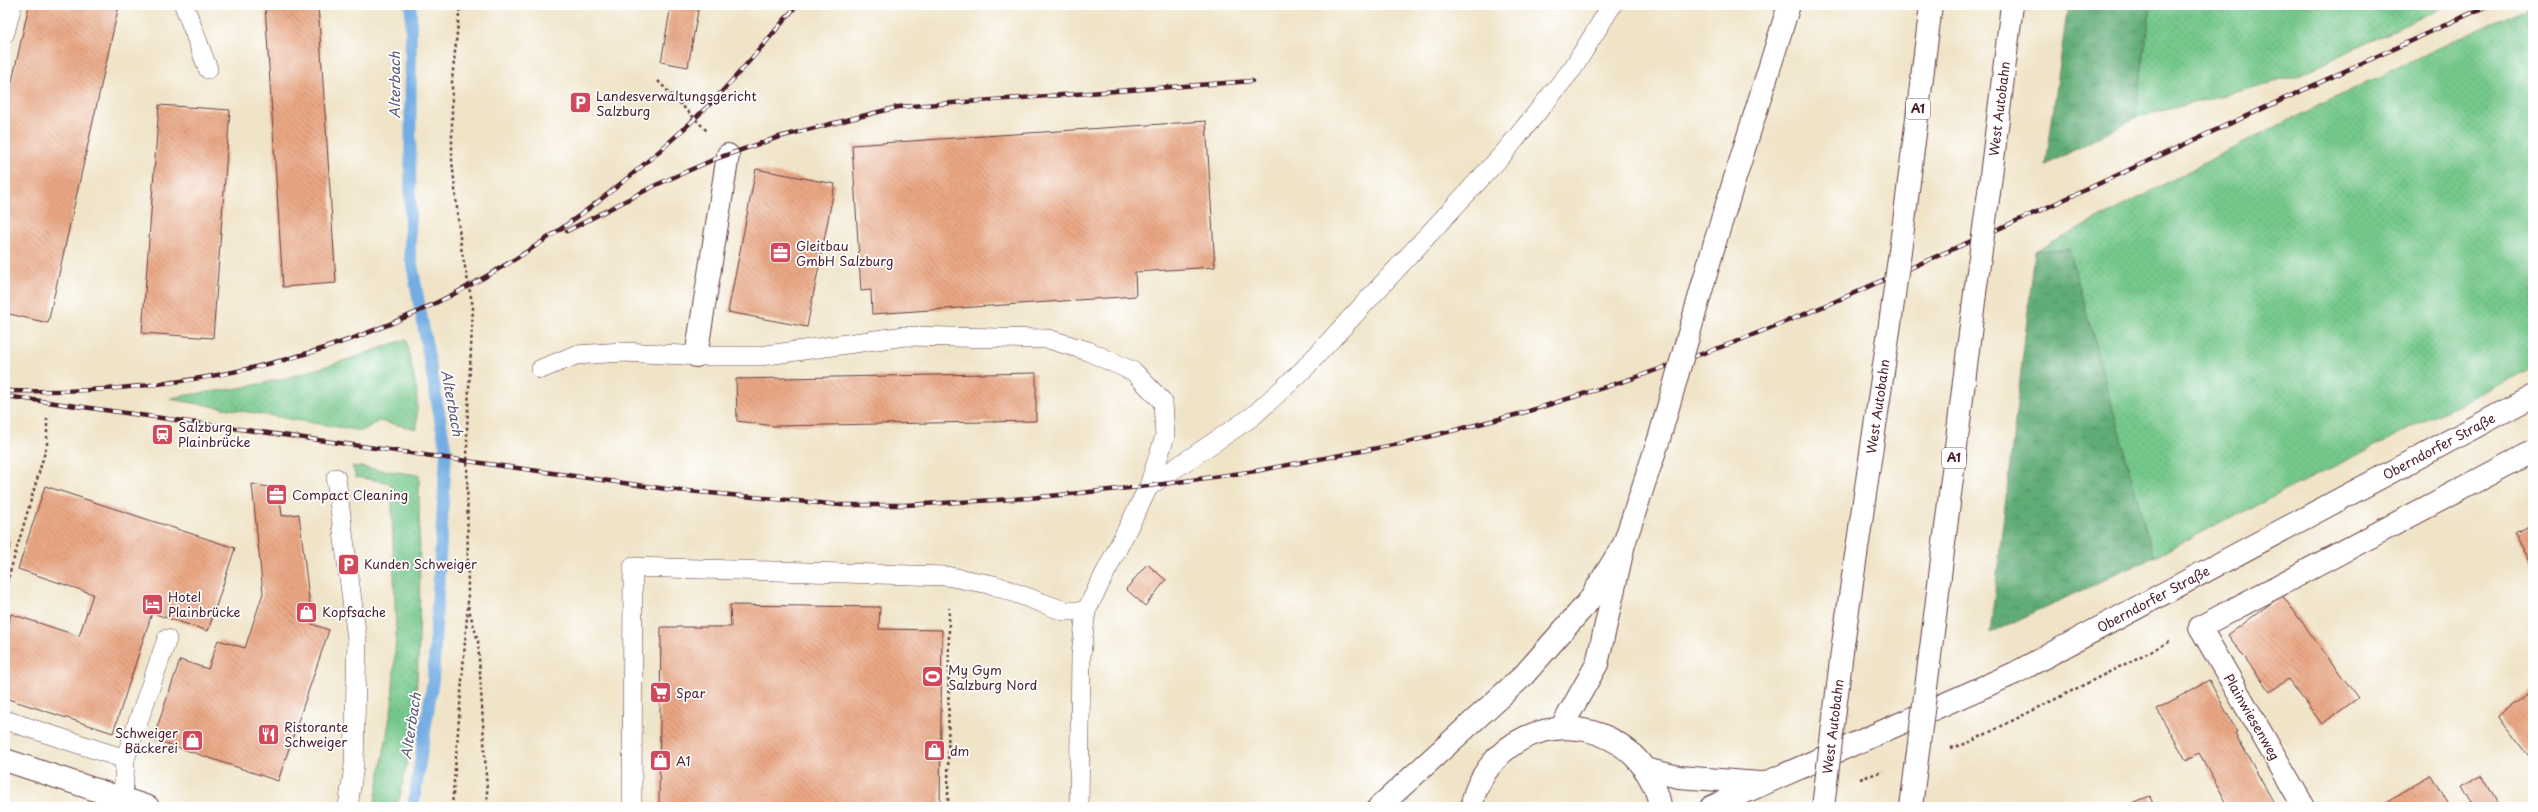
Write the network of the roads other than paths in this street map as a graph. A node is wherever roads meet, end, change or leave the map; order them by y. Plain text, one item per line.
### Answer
1 (184, 5) edge
2 (1612, 5) edge
3 (1789, 5) edge
4 (1931, 5) edge
5 (2012, 5) edge
6 (208, 69) dead end
7 (728, 155) road end
8 (696, 356) junction
9 (541, 369) dead end
10 (2533, 396) edge
11 (2533, 451) edge
12 (336, 478) dead end
13 (1149, 486) junction
14 (1624, 544) junction
15 (1086, 611) junction
16 (167, 639) dead end
17 (5, 720) edge
18 (1560, 728) junction
19 (124, 759) junction
20 (5, 760) edge
21 (1644, 769) junction
22 (1764, 784) junction
23 (123, 798) junction
24 (1470, 806) edge
25 (148, 807) edge
26 (348, 807) edge
27 (632, 807) edge
28 (1079, 807) edge
29 (1379, 807) edge
30 (1660, 807) edge
31 (1711, 807) edge
32 (1823, 807) edge
33 (1911, 807) edge
34 (2304, 807) edge

1 - 6 lane
2 - 13 lane
3 - 14 main road, bridge
4 - 32 main road, West Autobahn / A1, bridge
5 - 33 main road, West Autobahn / A1, bridge
7 - 8 main road
8 - 9 lane
8 - 13 lane
10 - 22 main road, Oberndorfer Straße
11 - 34 main road, Plainwiesenweg
12 - 26 lane
13 - 15 lane
14 - 18 main road
14 - 29 main road
15 - 27 lane
15 - 28 lane
16 - 19 lane
17 - 19 lane
18 - 21 main road
18 - 24 main road
19 - 23 lane
20 - 23 main road
21 - 22 main road, Oberndorfer Straße
21 - 30 main road
22 - 31 main road, Oberndorfer Straße
23 - 25 main road

